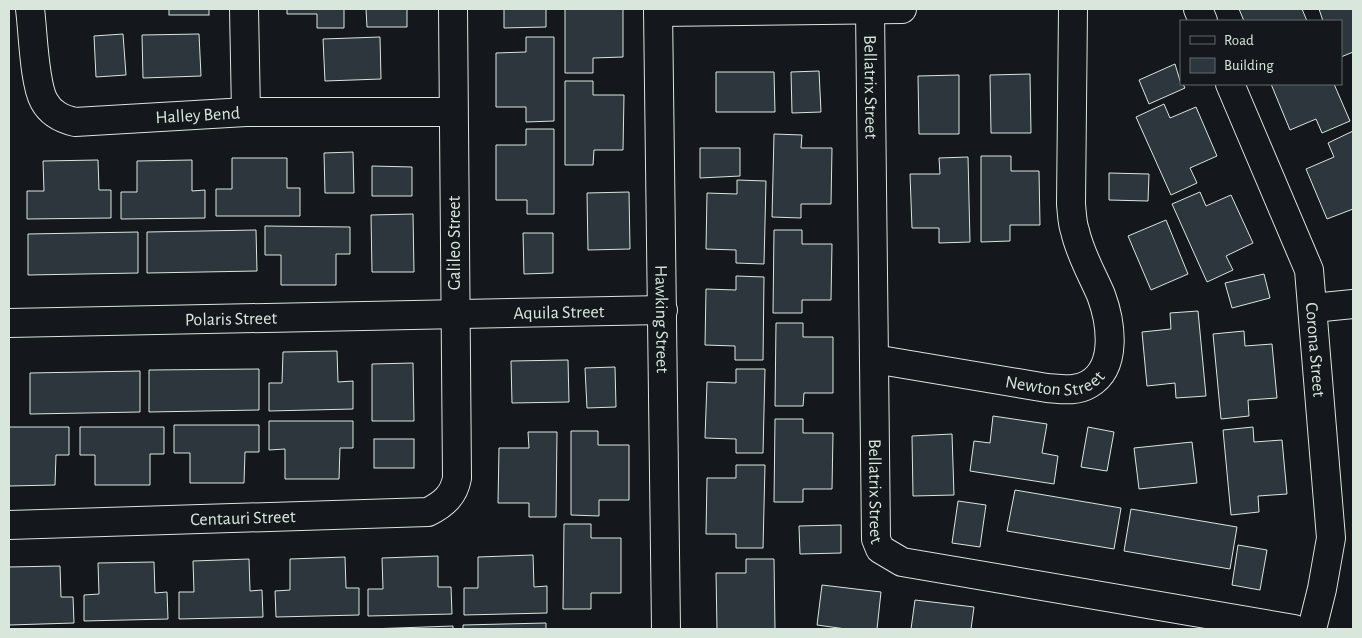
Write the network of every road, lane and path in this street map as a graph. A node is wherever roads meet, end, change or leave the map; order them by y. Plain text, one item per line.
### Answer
1 (30, 9) edge
2 (244, 9) edge
3 (453, 9) edge
4 (870, 9) edge
5 (902, 9) edge
6 (1073, 9) edge
7 (658, 10) edge
8 (1230, 85) edge
9 (246, 112) junction
10 (453, 112) junction
11 (1353, 304) edge
12 (1313, 308) junction
13 (663, 310) junction
14 (454, 314) junction
15 (9, 323) edge
16 (874, 359) junction
17 (456, 478) joint
18 (9, 525) edge
19 (666, 629) edge
20 (1294, 629) edge
21 (1312, 629) edge

1 - 9 street, Halley Bend
2 - 9 street
3 - 10 street, Galileo Street
4 - 5 street
4 - 7 street
4 - 16 street, Bellatrix Street
6 - 16 street, Newton Street
7 - 13 street, Hawking Street
8 - 12 street, Corona Street
9 - 10 street, Halley Bend
10 - 14 street, Galileo Street
11 - 12 street
12 - 21 street, Corona Street
13 - 14 street, Aquila Street
13 - 19 street, Hawking Street
14 - 15 street, Polaris Street
14 - 17 street, Galileo Street
16 - 20 street, Bellatrix Street
17 - 18 street, Centauri Street

